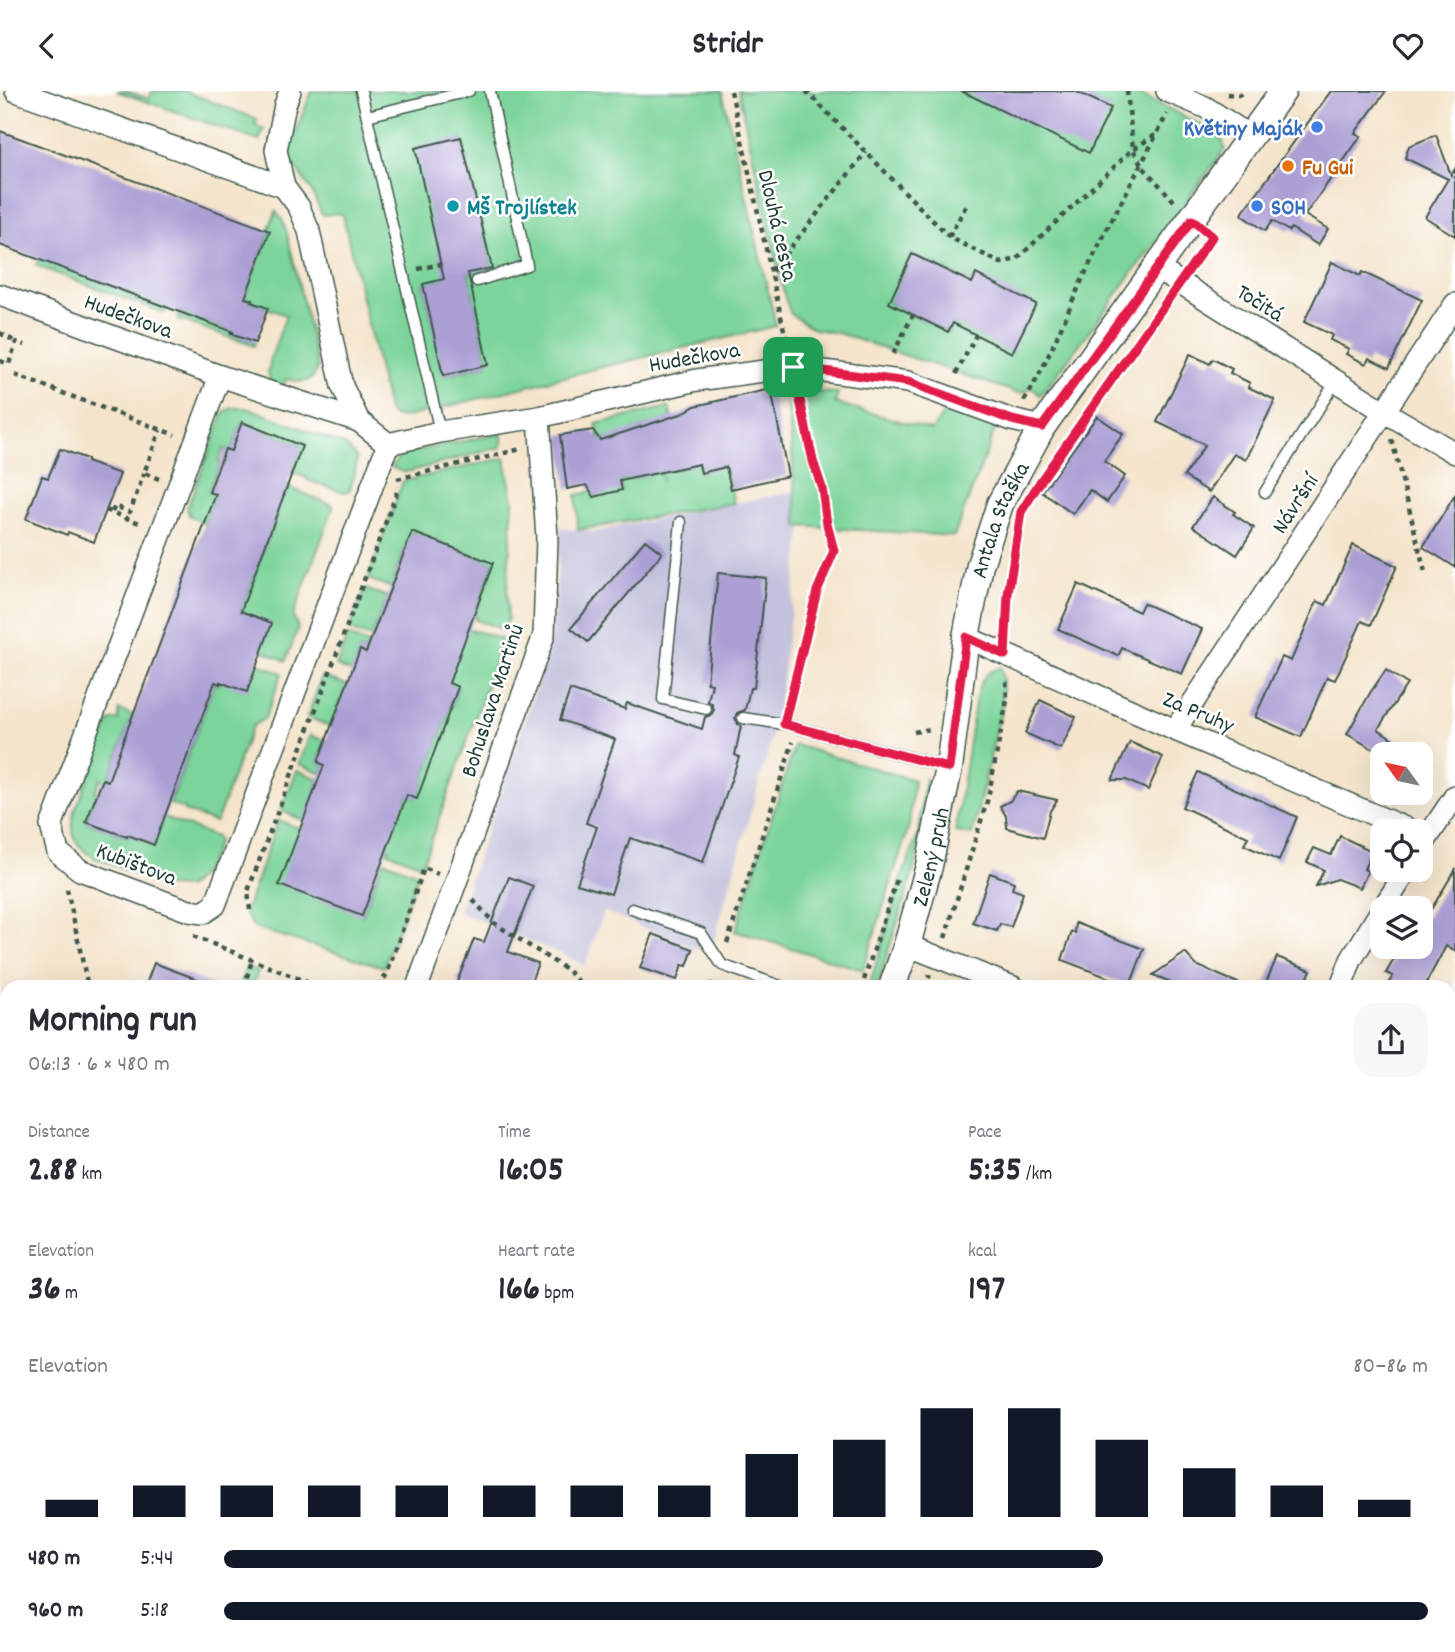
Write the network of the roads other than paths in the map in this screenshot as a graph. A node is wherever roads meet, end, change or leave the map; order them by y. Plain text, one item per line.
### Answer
1 (16, 91) edge
2 (290, 91) edge
3 (362, 91) edge
4 (469, 91) edge
5 (490, 91) edge
6 (1167, 91) edge
7 (1273, 91) edge
8 (1283, 91) edge
9 (367, 117) junction
10 (1250, 136) junction
11 (284, 187) junction
12 (1157, 268) junction
13 (477, 281) dead end
14 (0, 295) edge
15 (1455, 304) edge
16 (220, 376) junction
17 (1336, 381) junction
18 (1385, 412) junction
19 (539, 417) junction
20 (359, 421) junction
21 (1042, 427) junction
22 (440, 432) junction
23 (388, 443) junction
24 (1455, 453) edge
25 (1265, 492) dead end
26 (681, 522) dead end
27 (966, 637) junction
28 (706, 709) dead end
29 (743, 718) dead end
30 (1175, 730) junction
31 (949, 768) junction
32 (1455, 796) edge
33 (1377, 819) edge
34 (1433, 822) edge
35 (632, 909) dead end
36 (1370, 930) edge
37 (907, 945) junction
38 (420, 980) edge
39 (764, 980) edge
40 (894, 980) edge
41 (995, 980) edge
42 (1344, 980) edge

1 - 11 street
2 - 11 street
3 - 9 lane
4 - 9 lane
5 - 13 lane
6 - 10 street
7 - 10 street, Antala Staška
8 - 10 street, Antala Staška
9 - 22 lane
10 - 12 street, Antala Staška
11 - 20 street, Hudečkova
12 - 17 street, Točitá
12 - 21 street, Antala Staška
14 - 16 street, Hudečkova
15 - 18 street, Návršní
16 - 20 street, Hudečkova
16 - 23 street, Kubištova
17 - 18 street, Točitá
17 - 25 lane
18 - 24 street, Točitá
18 - 30 street, Návršní
19 - 21 street, Hudečkova
19 - 22 street, Hudečkova
19 - 38 street, Bohuslava Martinů
20 - 23 street, Hudečkova
21 - 27 street, Antala Staška
22 - 23 street, Hudečkova
26 - 28 lane
27 - 30 street, Za Pruhy
27 - 31 street, Zelený pruh
29 - 31 lane
30 - 33 street, Za Pruhy
31 - 37 street, Zelený pruh
32 - 34 street
35 - 39 lane
36 - 42 street
37 - 40 street, Zelený pruh
37 - 41 street

